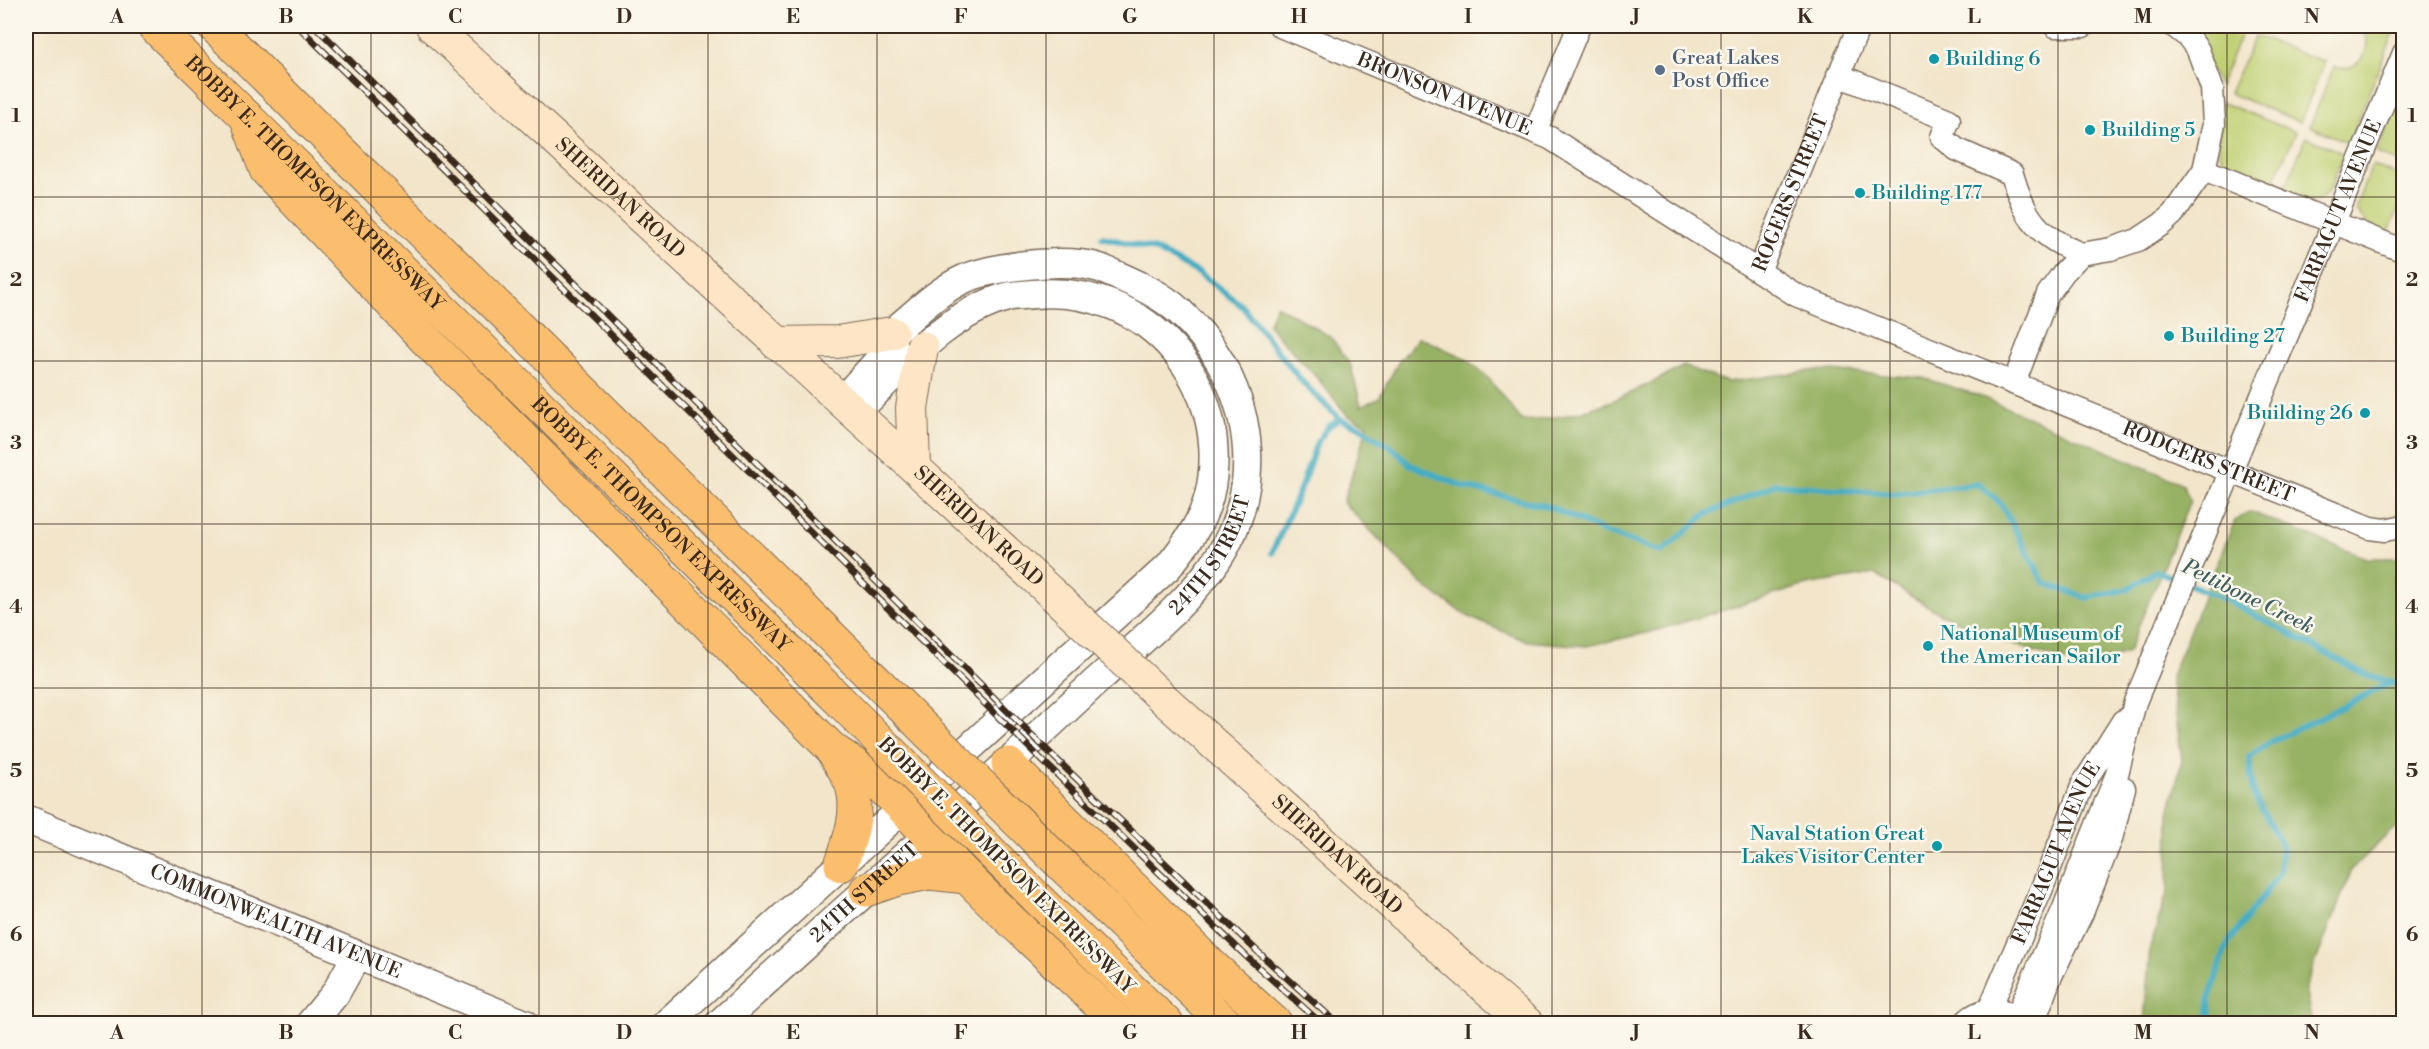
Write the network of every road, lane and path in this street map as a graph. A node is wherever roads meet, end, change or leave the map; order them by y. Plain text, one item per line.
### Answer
1 (154, 26) edge
2 (214, 26) edge
3 (432, 26) edge
4 (1280, 26) edge
5 (1579, 26) edge
6 (1859, 26) edge
7 (2055, 26) edge
8 (2083, 26) edge
9 (2174, 26) edge
10 (2403, 53) edge
11 (1838, 75) junction
12 (246, 116) junction
13 (1535, 132) junction
14 (2204, 170) junction
15 (2333, 222) junction
16 (2403, 251) edge
17 (2081, 254) junction
18 (1760, 271) junction
19 (892, 333) junction
20 (776, 343) junction
21 (922, 347) junction
22 (2014, 382) junction
23 (848, 407) junction
24 (914, 466) junction
25 (2230, 470) junction
26 (2403, 526) edge
27 (2135, 702) junction
28 (833, 750) junction
29 (1008, 764) junction
30 (903, 810) junction
31 (26, 819) edge
32 (927, 834) junction
33 (841, 865) junction
34 (968, 877) junction
35 (866, 890) junction
36 (357, 955) junction
37 (1989, 1010) junction
38 (2024, 1022) edge
39 (310, 1023) edge
40 (525, 1023) edge
41 (666, 1023) edge
42 (719, 1023) edge
43 (1120, 1023) edge
44 (1167, 1023) edge
45 (1226, 1023) edge
46 (1276, 1023) edge
47 (1528, 1023) edge
48 (1964, 1023) edge

1 - 12 highway, BOBBY E. THOMPSON EXPRESSWAY
2 - 45 highway, BOBBY E. THOMPSON EXPRESSWAY, bridge
3 - 20 main road, SHERIDAN ROAD
4 - 13 street, BRONSON AVENUE
5 - 13 street, BRONSON AVENUE
6 - 11 street, ROGERS STREET
7 - 8 street
9 - 14 street
10 - 15 street, FARRAGUT AVENUE
11 - 17 street
11 - 18 street, ROGERS STREET
12 - 28 highway
12 - 44 highway, BOBBY E. THOMPSON EXPRESSWAY, bridge
13 - 18 street
14 - 15 street
14 - 17 street
15 - 16 street
15 - 25 street, FARRAGUT AVENUE
17 - 22 street
18 - 22 street, ROGERS STREET
19 - 20 main road
19 - 23 street, 24TH STREET
19 - 29 street, 24TH STREET
20 - 23 main road, SHERIDAN ROAD
21 - 23 street, 24TH STREET
21 - 24 main road
21 - 30 street, 24TH STREET
22 - 25 street, RODGERS STREET
23 - 24 main road, SHERIDAN ROAD
24 - 47 main road, SHERIDAN ROAD, bridge
25 - 26 street, RODGERS STREET
25 - 27 street, FARRAGUT AVENUE
27 - 37 street, FARRAGUT AVENUE
27 - 38 street, FARRAGUT AVENUE
28 - 30 highway
28 - 33 highway
29 - 32 street, 24TH STREET
29 - 46 highway
30 - 32 highway
30 - 33 street, 24TH STREET
31 - 36 street, COMMONWEALTH AVENUE
32 - 34 highway
32 - 35 street, 24TH STREET
33 - 41 street, 24TH STREET
34 - 35 highway
34 - 43 highway
35 - 42 street, 24TH STREET
36 - 39 street
36 - 40 street, COMMONWEALTH AVENUE
37 - 38 street
37 - 48 street

